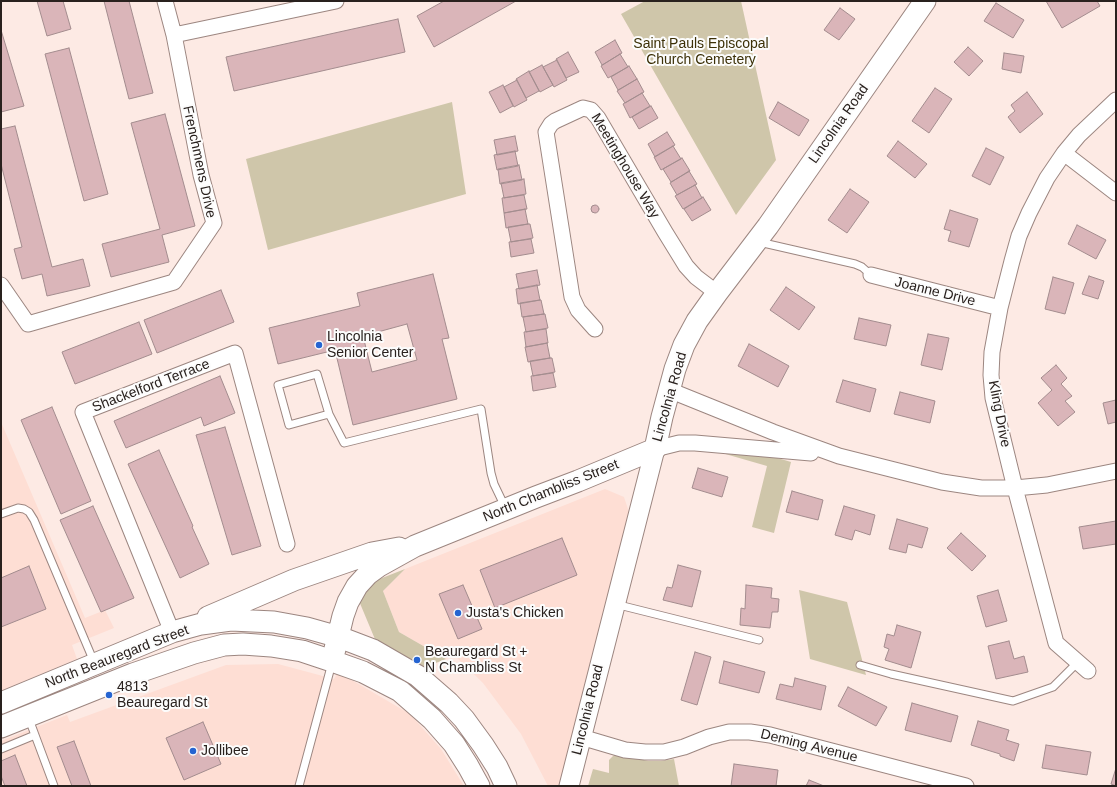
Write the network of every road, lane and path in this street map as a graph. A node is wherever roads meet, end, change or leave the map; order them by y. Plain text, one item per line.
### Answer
1 (165, 1) edge
2 (336, 1) edge
3 (925, 1) edge
4 (174, 35) junction
5 (1116, 100) edge
6 (1064, 153) junction
7 (1116, 193) edge
8 (755, 242) junction
9 (871, 275) joint
10 (1, 285) edge
11 (717, 293) junction
12 (1000, 308) junction
13 (595, 329) dead end
14 (669, 390) junction
15 (329, 414) junction
16 (655, 449) junction
17 (839, 456) junction
18 (1116, 471) edge
19 (1015, 488) junction
20 (506, 509) junction
21 (1, 514) edge
22 (287, 544) dead end
23 (415, 546) junction
24 (615, 604) junction
25 (172, 632) junction
26 (339, 637) junction
27 (758, 640) dead end
28 (332, 661) junction
29 (95, 664) junction
30 (860, 665) dead end
31 (1083, 667) joint
32 (1, 703) edge
33 (32, 726) junction
34 (1, 728) edge
35 (581, 737) junction
36 (1, 749) edge
37 (54, 786) edge
38 (299, 786) edge
39 (479, 786) edge
40 (506, 786) edge
41 (569, 786) edge
42 (966, 786) edge

1 - 4 street, Frenchmens Drive
2 - 4 street
3 - 8 main road, Lincolnia Road
4 - 10 street, Frenchmens Drive
5 - 6 street, Kling Drive
6 - 7 street
6 - 12 street, Kling Drive
8 - 9 lane
8 - 11 main road, Lincolnia Road
9 - 12 street, Joanne Drive
11 - 13 street, Meetinghouse Way
11 - 14 main road, Lincolnia Road
12 - 19 street, Kling Drive
14 - 16 main road, Lincolnia Road
14 - 17 street, North Chambliss Street
15 - 15 lane
15 - 20 lane
16 - 17 street, North Chambliss Street
16 - 20 main road, North Chambliss Street
16 - 24 street, Lincolnia Road
17 - 19 street, North Chambliss Street
18 - 19 street, North Chambliss Street
19 - 31 street, Kling Drive
20 - 23 main road, North Chambliss Street
21 - 29 lane
22 - 25 street, Shackelford Terrace
23 - 25 main road
23 - 26 main road, North Chambliss Street
24 - 27 lane
24 - 35 street, Lincolnia Road
25 - 26 main road, North Beauregard Street
25 - 29 main road, North Beauregard Street
26 - 28 main road, North Chambliss Street
26 - 40 main road, North Beauregard Street
28 - 33 main road, North Beauregard Street
28 - 38 lane
28 - 39 main road, North Beauregard Street
29 - 32 main road, North Beauregard Street
30 - 31 lane
33 - 34 main road, North Beauregard Street
33 - 36 lane
33 - 37 lane
35 - 41 street, Lincolnia Road
35 - 42 street, Deming Avenue

